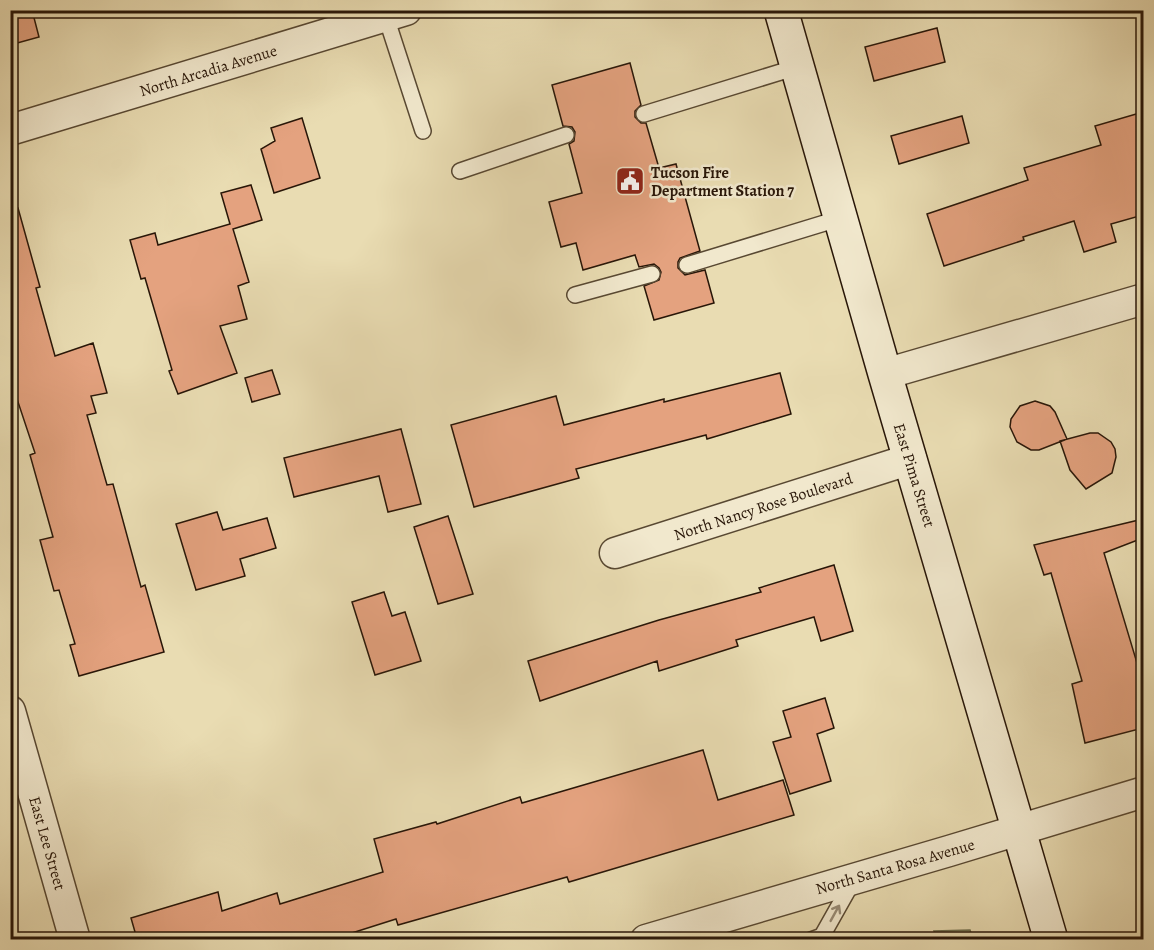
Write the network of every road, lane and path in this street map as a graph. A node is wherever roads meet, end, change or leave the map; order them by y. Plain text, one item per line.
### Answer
1 (781, 10) edge
2 (396, 14) edge
3 (797, 67) junction
4 (644, 114) dead end
5 (10, 130) edge
6 (423, 131) dead end
7 (566, 135) dead end
8 (460, 171) dead end
9 (841, 218) junction
10 (687, 265) dead end
11 (652, 274) dead end
12 (575, 295) dead end
13 (1143, 299) edge
14 (885, 374) junction
15 (911, 459) junction
16 (615, 553) dead end
17 (10, 711) edge
18 (1143, 792) edge
19 (1019, 829) junction
20 (854, 879) junction
21 (702, 933) edge
22 (75, 939) edge
23 (646, 939) edge
24 (811, 939) edge
25 (1051, 939) edge

1 - 3 street, East Pima Street
2 - 5 street, North Arcadia Avenue
2 - 6 lane
3 - 4 lane
3 - 9 street, East Pima Street
7 - 8 lane
9 - 10 lane
9 - 14 street, East Pima Street
11 - 12 lane
13 - 14 street
14 - 15 street, East Pima Street
15 - 16 street, North Nancy Rose Boulevard
15 - 19 street, East Pima Street
17 - 22 street, East Lee Street
18 - 19 street, North Santa Rosa Avenue
19 - 20 street, North Santa Rosa Avenue
19 - 25 street, East Pima Street
20 - 21 street, North Santa Rosa Avenue
24 -> 20 lane
21 - 23 street, North Santa Rosa Avenue

